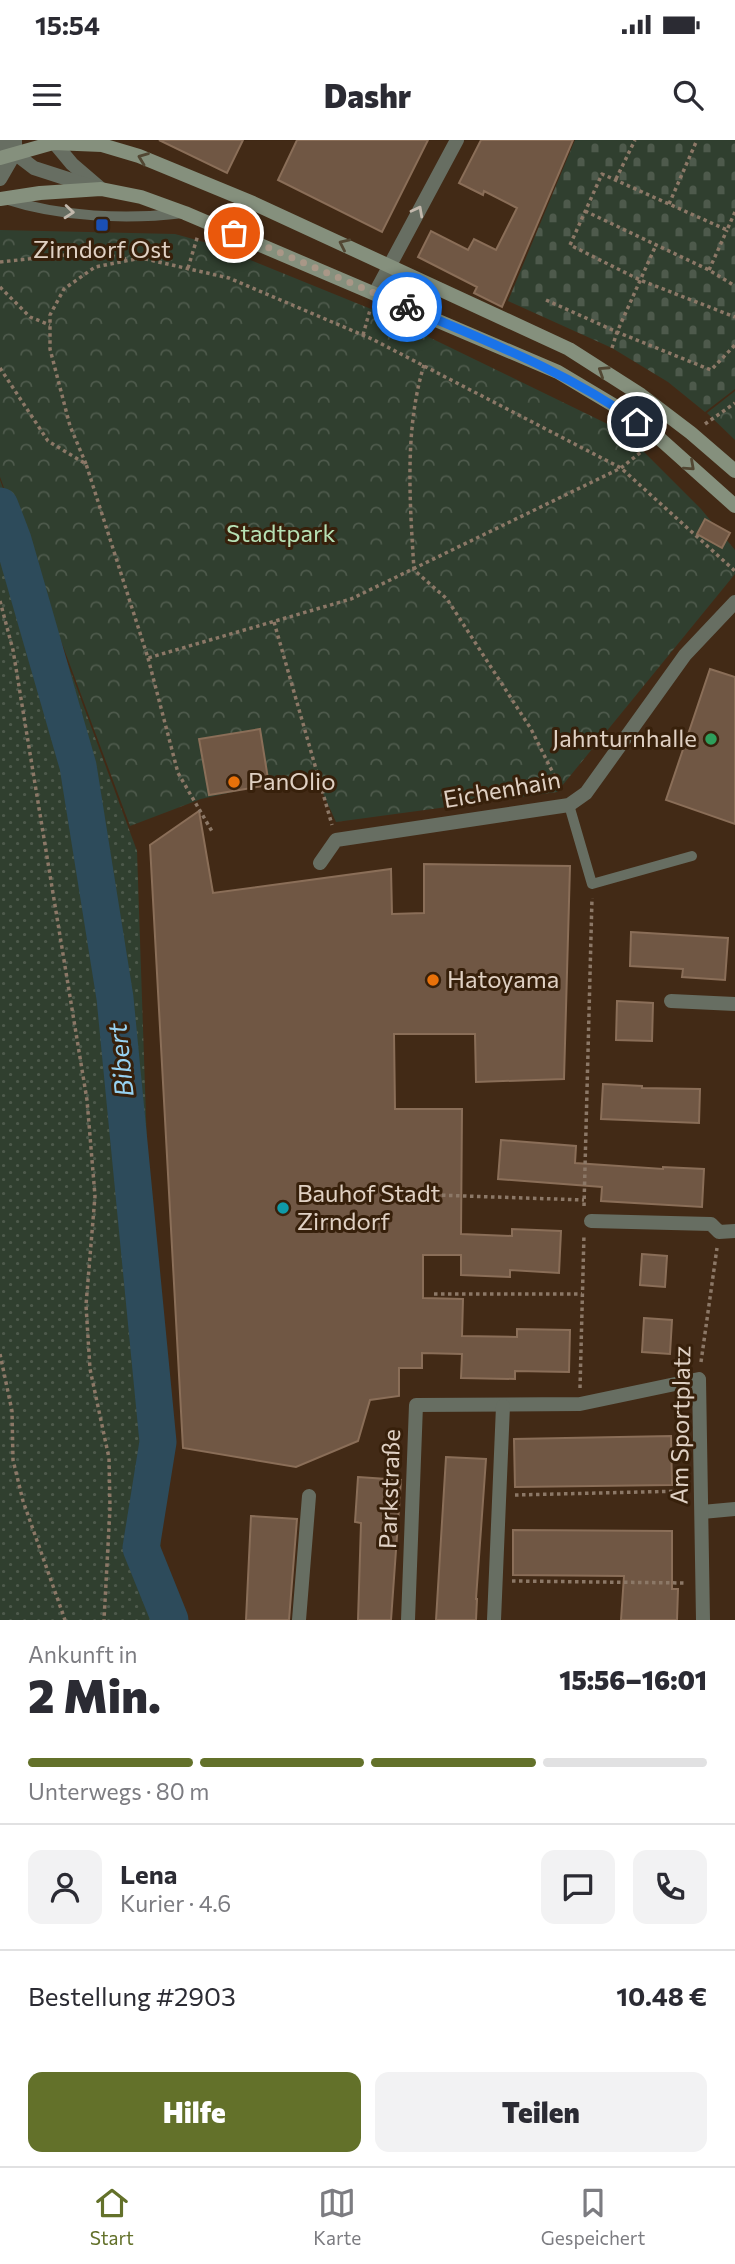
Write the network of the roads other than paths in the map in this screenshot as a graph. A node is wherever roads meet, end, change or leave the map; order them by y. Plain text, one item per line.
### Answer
1 (457, 140) edge
2 (51, 141) edge
3 (0, 142) edge
4 (15, 147) edge
5 (0, 158) edge
6 (0, 179) edge
7 (101, 189) junction
8 (1, 199) edge
9 (185, 213) junction
10 (389, 265) junction
11 (373, 299) junction
12 (735, 471) edge
13 (735, 506) edge
14 (735, 602) edge
15 (569, 805) junction
16 (692, 856) dead end
17 (320, 863) dead end
18 (671, 1001) dead end
19 (735, 1004) edge
20 (586, 1222) road end
21 (735, 1231) edge
22 (699, 1379) joint
23 (503, 1406) junction
24 (309, 1496) dead end
25 (735, 1509) edge
26 (702, 1512) junction
27 (299, 1620) edge
28 (408, 1620) edge
29 (494, 1620) edge
30 (703, 1620) edge

10 -> 1 street
2 - 4 main road
2 - 7 street
10 -> 2 main road
3 - 4 street
4 - 5 main road
4 - 6 street
4 - 7 street
7 - 8 main road
7 - 9 main road
8 -> 9 lane
9 - 11 main road
10 - 11 street
12 -> 10 main road
11 -> 13 main road
14 - 15 street, Eichenhain
15 - 16 lane
15 - 17 street, Eichenhain
18 - 19 street
20 - 21 street
22 - 23 street, Parkstraße
22 - 26 street, Am Sportplatz
23 - 28 street, Parkstraße
23 - 29 street
24 - 27 street
25 - 26 street
26 - 30 street, Am Sportplatz

